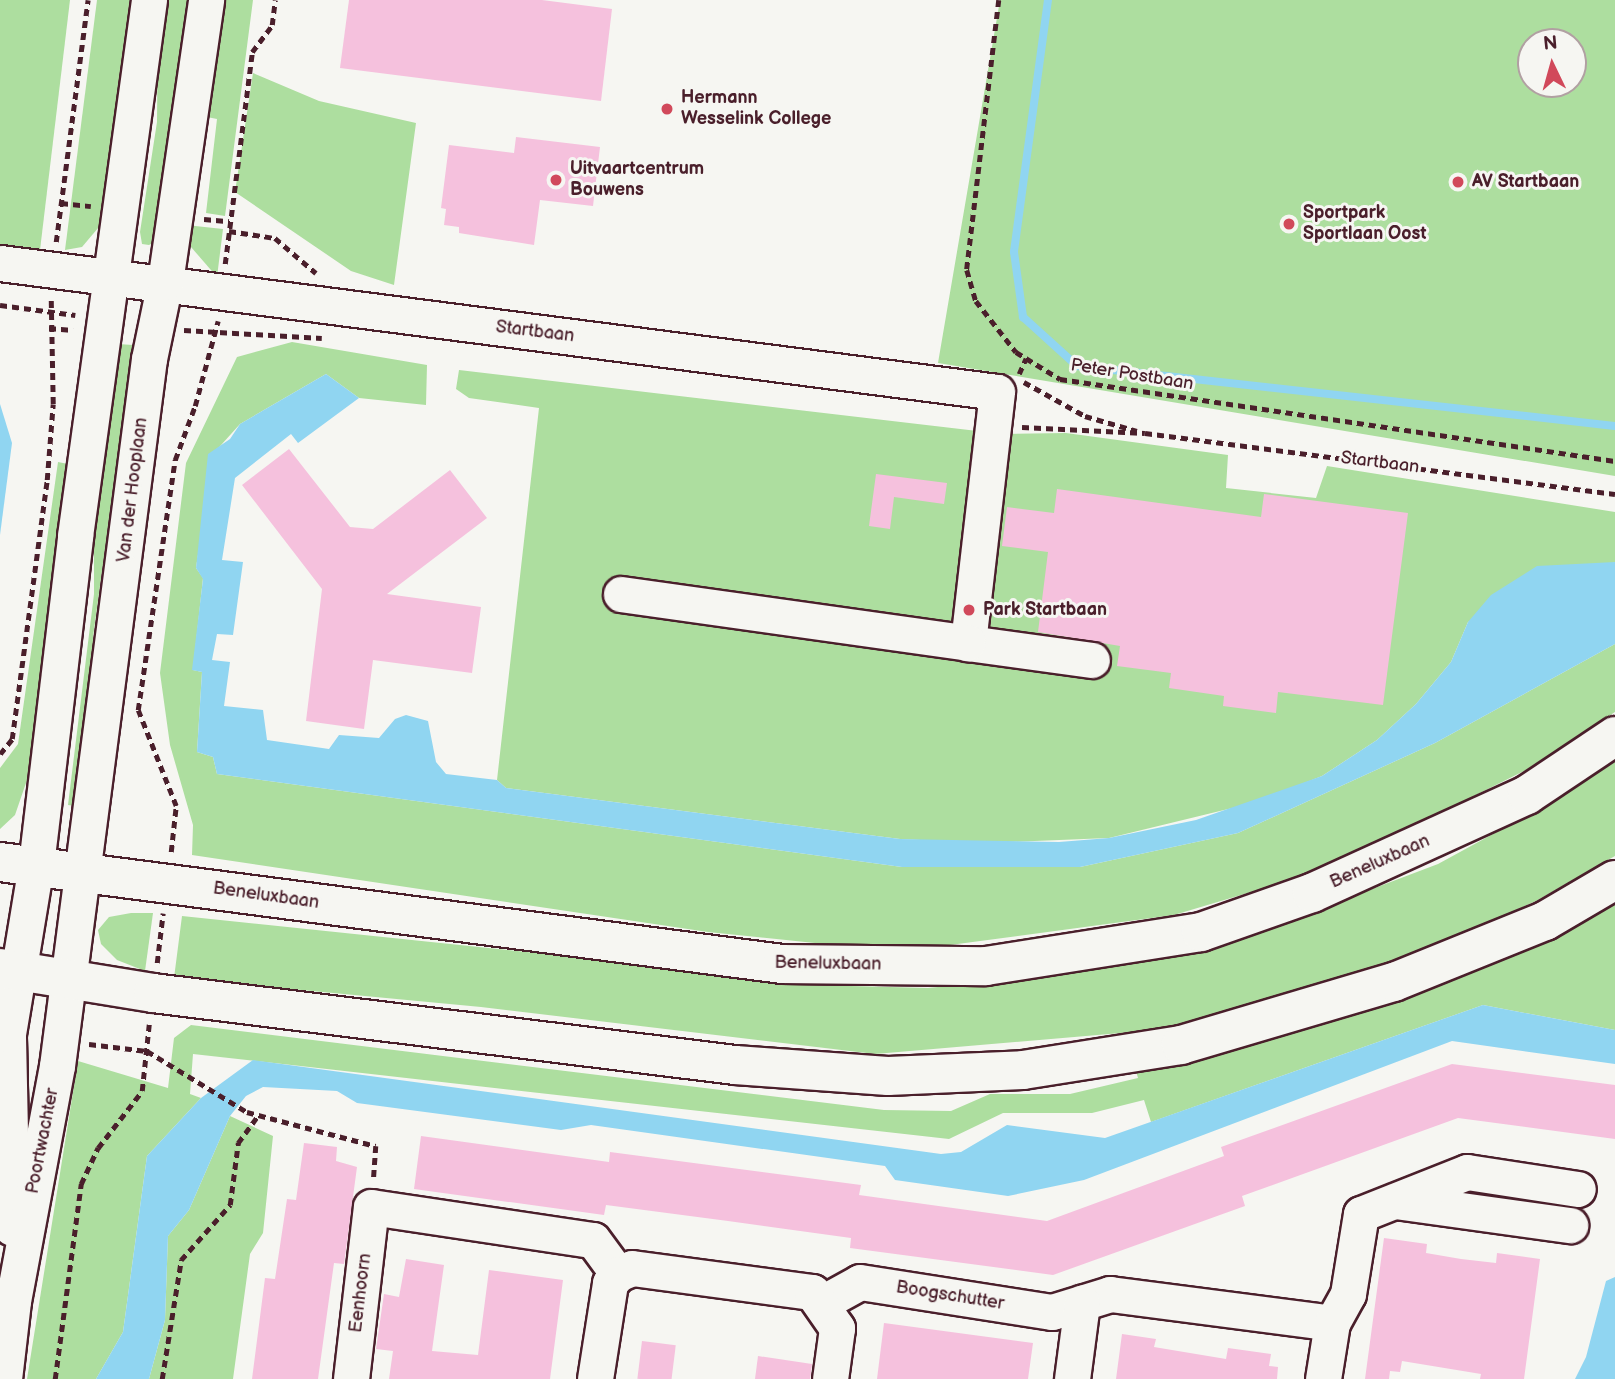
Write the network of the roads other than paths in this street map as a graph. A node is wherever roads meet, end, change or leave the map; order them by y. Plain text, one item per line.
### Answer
1 (149, 0) edge
2 (206, 0) edge
3 (0, 263) edge
4 (113, 275) junction
5 (165, 282) junction
6 (621, 594) dead end
7 (968, 643) junction
8 (1092, 660) dead end
9 (1615, 736) edge
10 (18, 864) edge
11 (84, 872) junction
12 (1615, 880) edge
13 (8, 970) edge
14 (66, 981) junction
15 (1578, 1189) dead end
16 (1389, 1200) junction
17 (1570, 1225) dead end
18 (618, 1274) junction
19 (13, 1301) junction
20 (822, 1303) junction
21 (1082, 1303) junction
22 (1332, 1323) junction
23 (4, 1379) edge
24 (351, 1379) edge
25 (594, 1379) edge
26 (830, 1379) edge
27 (1072, 1379) edge
28 (1324, 1379) edge

1 - 4 street
2 - 5 street, Van der Hooplaan
3 - 4 street, Startbaan
4 - 5 street, Startbaan
4 - 10 street
5 - 7 street, Startbaan
5 - 11 street, Van der Hooplaan
6 - 7 street
7 - 8 street
9 - 11 main road, Beneluxbaan
10 - 11 main road, Beneluxbaan
10 - 13 street
11 - 14 street, Van der Hooplaan
12 - 14 main road
13 - 14 main road
13 - 19 street, Poortwachter
14 - 19 street, Poortwachter
15 - 16 street
16 - 17 street
16 - 22 street
18 - 20 street
18 - 24 street, Eenhoorn
18 - 25 street
19 - 23 street, Poortwachter
20 - 21 street, Boogschutter
20 - 26 street
21 - 22 street, Boogschutter
21 - 27 street
22 - 28 street

